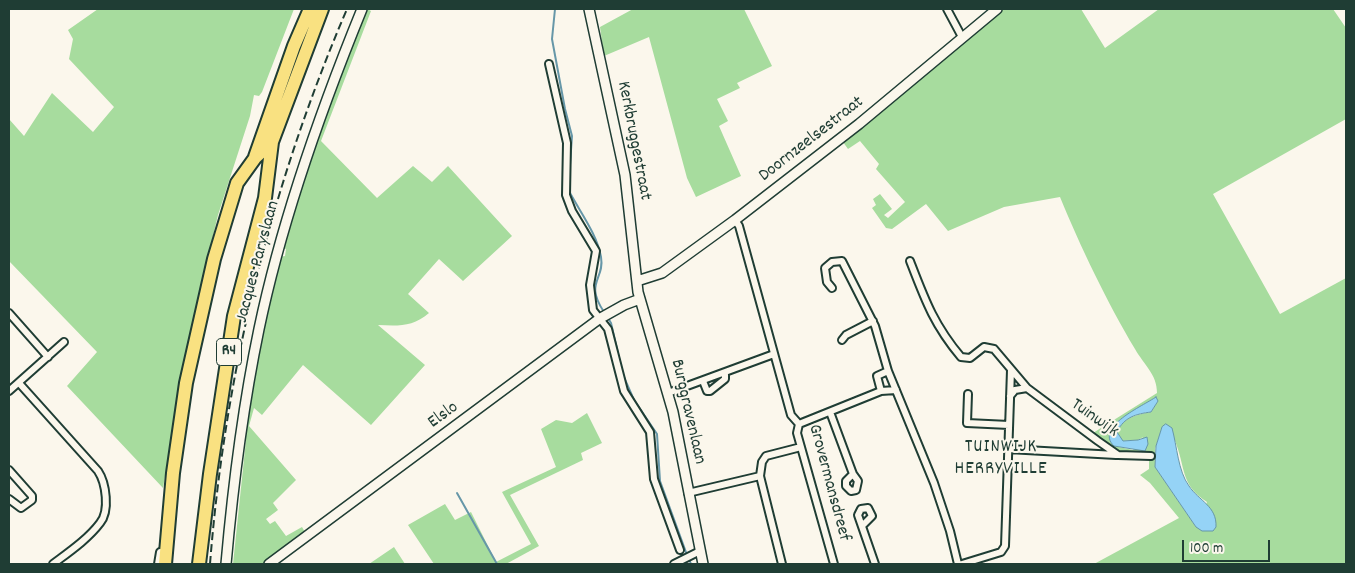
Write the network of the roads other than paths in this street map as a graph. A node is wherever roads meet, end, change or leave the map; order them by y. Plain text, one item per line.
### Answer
1 (310, 9) edge
2 (322, 9) edge
3 (362, 9) edge
4 (589, 9) edge
5 (947, 9) edge
6 (997, 9) edge
7 (962, 37) junction
8 (549, 64) dead end
9 (272, 142) junction
10 (255, 158) junction
11 (735, 220) junction
12 (910, 261) dead end
13 (637, 281) junction
14 (832, 288) dead end
15 (640, 299) junction
16 (9, 313) edge
17 (604, 316) junction
18 (873, 321) junction
19 (842, 340) dead end
20 (64, 342) dead end
21 (774, 354) junction
22 (48, 356) junction
23 (1011, 370) junction
24 (888, 371) junction
25 (725, 373) junction
26 (703, 381) junction
27 (19, 383) junction
28 (1027, 388) junction
29 (896, 390) junction
30 (9, 391) edge
31 (881, 391) junction
32 (668, 393) junction
33 (968, 394) dead end
34 (1010, 396) junction
35 (830, 412) junction
36 (799, 424) junction
37 (1009, 425) junction
38 (801, 447) junction
39 (1008, 449) junction
40 (1118, 455) junction
41 (1151, 456) dead end
42 (10, 473) edge
43 (853, 474) dead end
44 (760, 476) junction
45 (688, 493) junction
46 (9, 499) edge
47 (863, 525) dead end
48 (680, 550) dead end
49 (700, 551) junction
50 (160, 552) dead end
51 (53, 564) edge
52 (158, 564) edge
53 (164, 564) edge
54 (199, 564) edge
55 (226, 564) edge
56 (269, 564) edge
57 (674, 564) edge
58 (703, 564) edge
59 (782, 564) edge
60 (834, 564) edge
61 (875, 564) edge
62 (958, 564) edge
63 (962, 564) edge

1 - 10 highway, Jacques Paryslaan / R4
2 - 9 highway, Jacques Paryslaan / R4
3 - 55 main road, Jacques Paryslaan
4 - 13 main road, Kerkbruggestraat
5 - 7 street
6 - 7 main road, Doornzeelsestraat
7 - 11 main road, Doornzeelsestraat
8 - 17 street
9 - 10 highway, Jacques Paryslaan / R4
9 - 54 highway, Jacques Paryslaan / R4
10 - 53 highway, Jacques Paryslaan / R4
11 - 13 main road, Doornzeelsestraat
11 - 21 street, Grovermansdreef
12 - 23 street, Tuinwijk
13 - 15 main road, Burggravenlaan
14 - 18 street
15 - 17 main road, Elslo
15 - 32 main road, Burggravenlaan
16 - 22 street
17 - 48 street
17 - 56 main road, Elslo
18 - 19 street
18 - 24 street
20 - 22 street
21 - 25 street
21 - 36 street, Grovermansdreef
22 - 27 street
23 - 28 street, Tuinwijk
23 - 34 street
24 - 29 street
24 - 31 street
25 - 26 street
25 - 26 street
26 - 32 street
27 - 30 street
27 - 51 street
28 - 34 street
28 - 40 street, Tuinwijk
29 - 31 street
29 - 62 street
31 - 35 street
32 - 45 main road, Burggravenlaan
33 - 37 street
34 - 37 street
35 - 36 street
35 - 43 street
36 - 38 street, Grovermansdreef
37 - 39 street
38 - 44 street
38 - 60 street, Grovermansdreef
39 - 40 street
39 - 63 street
40 - 41 street, Tuinwijk
42 - 46 street
44 - 45 street
44 - 59 street
45 - 49 main road, Burggravenlaan
47 - 61 street
49 - 57 street
49 - 58 main road, Burggravenlaan
50 - 52 street

